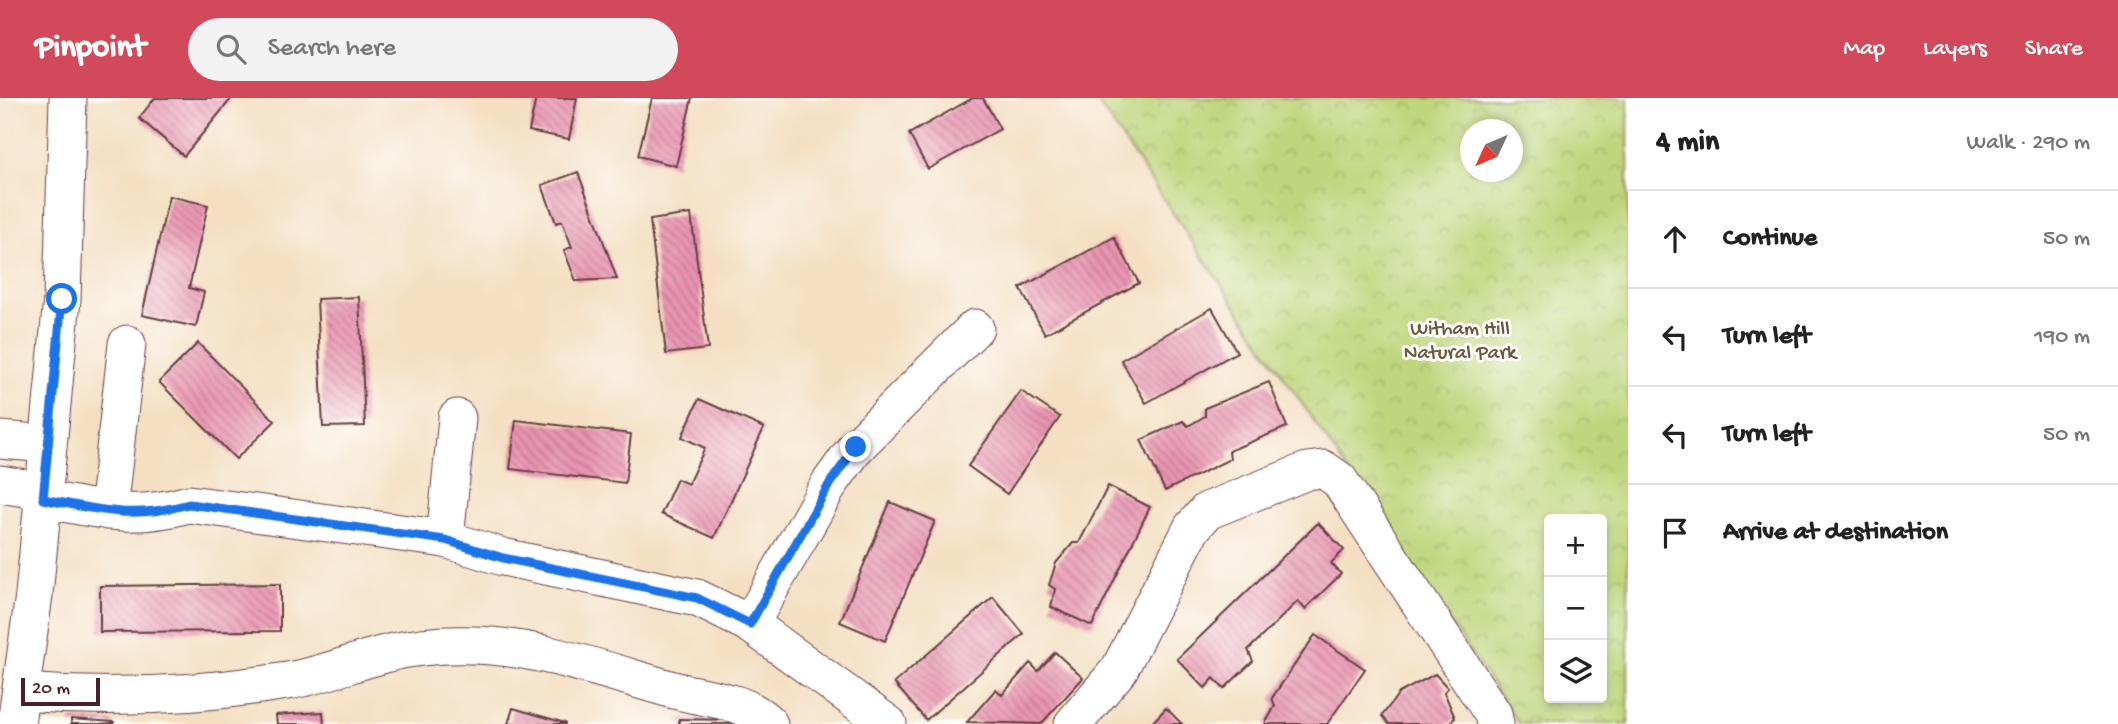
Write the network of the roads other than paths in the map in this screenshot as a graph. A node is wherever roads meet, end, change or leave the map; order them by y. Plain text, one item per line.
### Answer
1 (68, 98) edge
2 (975, 328) dead end
3 (127, 344) dead end
4 (457, 418) dead end
5 (0, 440) edge
6 (48, 444) junction
7 (0, 484) edge
8 (44, 495) junction
9 (108, 512) junction
10 (445, 540) junction
11 (750, 624) junction
12 (19, 708) edge
13 (769, 724) edge
14 (888, 724) edge
15 (1073, 724) edge
16 (1495, 724) edge

1 - 6 street
2 - 11 street
3 - 9 street
4 - 10 street
5 - 6 street
6 - 8 street
7 - 8 street
8 - 9 street
8 - 12 street
9 - 10 street
10 - 11 street
11 - 14 street
12 - 13 street
15 - 16 street

